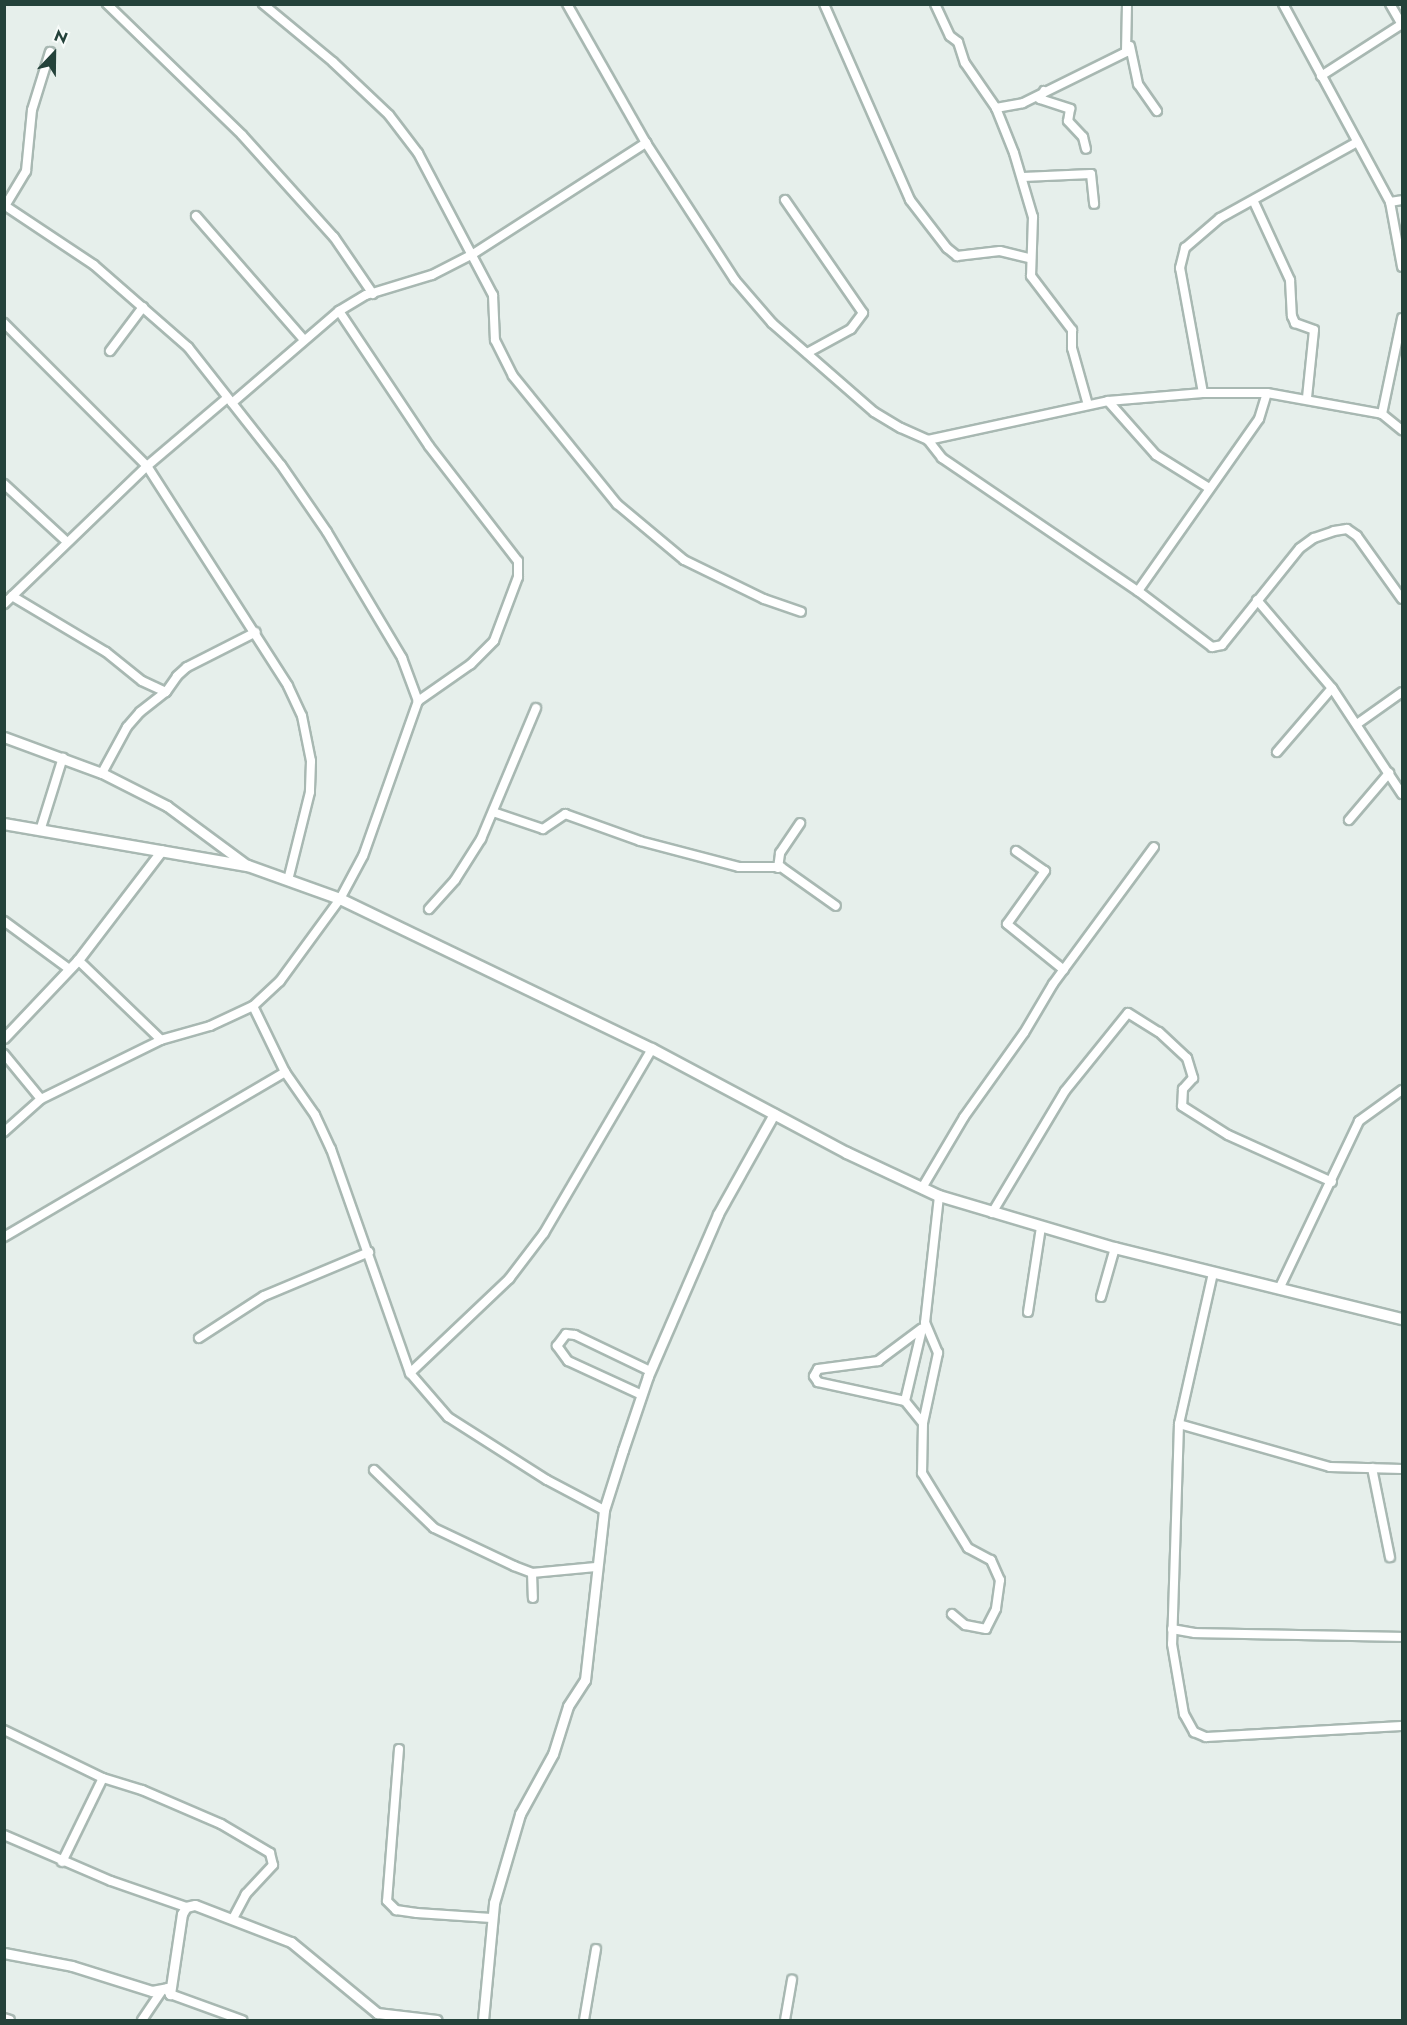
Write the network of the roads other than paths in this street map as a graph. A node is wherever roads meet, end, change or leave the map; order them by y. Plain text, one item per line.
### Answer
1 (107, 4) edge
2 (263, 4) edge
3 (567, 4) edge
4 (824, 4) edge
5 (935, 4) edge
6 (1127, 4) edge
7 (1283, 4) edge
8 (1390, 4) edge
9 (1402, 25) edge
10 (1129, 38) junction
11 (50, 52) dead end
12 (1321, 76) junction
13 (1044, 89) junction
14 (996, 108) junction
15 (1157, 111) dead end
16 (1358, 142) junction
17 (646, 143) junction
18 (1086, 149) dead end
19 (1023, 177) junction
20 (785, 200) dead end
21 (1402, 200) edge
22 (1254, 202) junction
23 (1390, 202) junction
24 (1094, 204) dead end
25 (5, 206) edge
26 (196, 216) dead end
27 (473, 254) junction
28 (1031, 259) junction
29 (1402, 267) edge
30 (374, 294) junction
31 (142, 307) junction
32 (339, 311) junction
33 (1402, 318) edge
34 (4, 323) edge
35 (304, 340) junction
36 (110, 351) dead end
37 (807, 353) junction
38 (1203, 393) junction
39 (1267, 393) junction
40 (1307, 398) junction
41 (229, 401) junction
42 (1108, 401) junction
43 (1088, 405) junction
44 (1382, 414) junction
45 (1402, 430) edge
46 (928, 440) junction
47 (147, 466) junction
48 (4, 484) edge
49 (1209, 488) junction
50 (66, 542) junction
51 (1138, 591) junction
52 (12, 596) junction
53 (1402, 598) edge
54 (1257, 600) junction
55 (4, 604) edge
56 (801, 612) dead end
57 (256, 632) junction
58 (1332, 688) junction
59 (166, 692) junction
60 (1402, 692) edge
61 (418, 701) junction
62 (536, 708) dead end
63 (1357, 724) junction
64 (4, 736) edge
65 (1276, 752) dead end
66 (63, 757) junction
67 (102, 773) junction
68 (1389, 773) junction
69 (1402, 794) edge
70 (493, 813) junction
71 (1349, 820) dead end
72 (800, 823) dead end
73 (4, 824) edge
74 (40, 831) junction
75 (1154, 847) dead end
76 (162, 850) junction
77 (1016, 851) dead end
78 (248, 866) junction
79 (778, 868) junction
80 (288, 880) junction
81 (340, 899) junction
82 (836, 906) dead end
83 (429, 909) dead end
84 (4, 921) edge
85 (78, 960) junction
86 (69, 969) junction
87 (1064, 970) junction
88 (253, 1006) junction
89 (4, 1038) edge
90 (161, 1040) junction
91 (652, 1048) junction
92 (4, 1054) edge
93 (285, 1072) junction
94 (1402, 1090) edge
95 (41, 1099) junction
96 (774, 1114) junction
97 (4, 1132) edge
98 (1332, 1182) junction
99 (922, 1188) junction
100 (939, 1196) junction
101 (992, 1213) junction
102 (1041, 1227) junction
103 (4, 1237) edge
104 (1115, 1248) junction
105 (369, 1252) junction
106 (1213, 1273) junction
107 (1279, 1289) junction
108 (1101, 1297) dead end
109 (1028, 1312) dead end
110 (1402, 1319) edge
111 (923, 1326) junction
112 (199, 1338) dead end
113 (650, 1371) junction
114 (410, 1373) junction
115 (642, 1395) junction
116 (905, 1401) junction
117 (924, 1423) junction
118 (1179, 1424) junction
119 (1372, 1468) junction
120 (1402, 1469) edge
121 (374, 1470) dead end
122 (604, 1510) junction
123 (1390, 1557) dead end
124 (596, 1567) junction
125 (532, 1573) junction
126 (533, 1598) dead end
127 (952, 1614) dead end
128 (1172, 1629) junction
129 (1402, 1637) edge
130 (1402, 1726) edge
131 (4, 1730) edge
132 (399, 1749) dead end
133 (103, 1778) junction
134 (4, 1835) edge
135 (62, 1862) junction
136 (186, 1906) junction
137 (233, 1918) junction
138 (491, 1918) junction
139 (596, 1949) dead end
140 (4, 1953) edge
141 (792, 1980) dead end
142 (166, 1992) junction
143 (4, 2018) edge
144 (382, 2018) edge
145 (10, 2020) edge
146 (142, 2020) edge
147 (242, 2020) edge
148 (437, 2020) edge
149 (483, 2020) edge
150 (584, 2020) edge
151 (785, 2020) edge

1 - 30 street
2 - 27 street
3 - 17 street
4 - 28 street
5 - 14 street
6 - 10 street
7 - 12 street
8 - 9 street
9 - 12 street
10 - 13 street
10 - 15 street
11 - 25 street
12 - 16 street
13 - 14 street
13 - 18 street
14 - 19 street
16 - 22 street
16 - 23 street
17 - 27 street
17 - 37 street
19 - 24 street
19 - 28 street
20 - 37 street
21 - 23 street
22 - 38 street
22 - 40 street
23 - 29 street
25 - 31 street
26 - 35 street
27 - 30 street
27 - 56 street
28 - 43 street
30 - 32 street
31 - 36 street
31 - 41 street
32 - 35 street
32 - 61 street
33 - 44 street
34 - 47 street
35 - 41 street
37 - 46 street
38 - 39 street
38 - 42 street
39 - 40 street
39 - 49 street
40 - 44 street
41 - 47 street
41 - 61 street
42 - 43 street
42 - 49 street
43 - 46 street
44 - 45 street
46 - 51 street
47 - 50 street
47 - 57 street
48 - 50 street
49 - 51 street
50 - 52 street
51 - 54 street
52 - 55 street
52 - 59 street
53 - 54 street
54 - 58 street
57 - 59 street
57 - 80 street
58 - 63 street
58 - 65 street
59 - 67 street
60 - 63 street
61 - 81 street
62 - 70 street
63 - 68 street
64 - 66 street
66 - 67 street
66 - 74 street
67 - 78 street
68 - 69 street
68 - 71 street
70 - 79 street
70 - 83 street
72 - 79 street
73 - 74 main road
74 - 76 main road
75 - 87 street
76 - 78 main road
76 - 85 street
77 - 87 street
78 - 80 main road
79 - 82 street
80 - 81 main road
81 - 88 street
81 - 91 main road
84 - 86 street
85 - 86 street
85 - 90 street
86 - 89 street
87 - 99 street
88 - 90 street
88 - 93 street
90 - 95 street
91 - 96 main road
91 - 114 street
92 - 95 street
93 - 103 street
93 - 105 street
94 - 98 street
95 - 97 street
96 - 99 main road
96 - 113 street
98 - 101 street
98 - 107 street
99 - 100 main road
100 - 101 main road
100 - 111 street
101 - 102 main road
102 - 104 main road
102 - 109 street
104 - 106 main road
104 - 108 street
105 - 112 street
105 - 114 street
106 - 107 main road
106 - 118 street
107 - 110 main road
111 - 116 street
111 - 116 street
111 - 117 street
113 - 115 street
113 - 115 street
114 - 122 street
115 - 122 street
116 - 117 street
117 - 127 street
118 - 119 street
118 - 128 street
119 - 120 street
119 - 123 street
121 - 125 street
122 - 124 street
124 - 125 street
124 - 138 street
125 - 126 street
128 - 129 street
128 - 130 street
131 - 133 street
132 - 138 street
133 - 135 street
133 - 137 street
134 - 135 street
135 - 136 street
136 - 137 street
136 - 142 street
137 - 144 street
138 - 149 street
139 - 150 street
140 - 142 street
141 - 151 street
142 - 146 street
142 - 147 street
143 - 145 street
144 - 148 street

